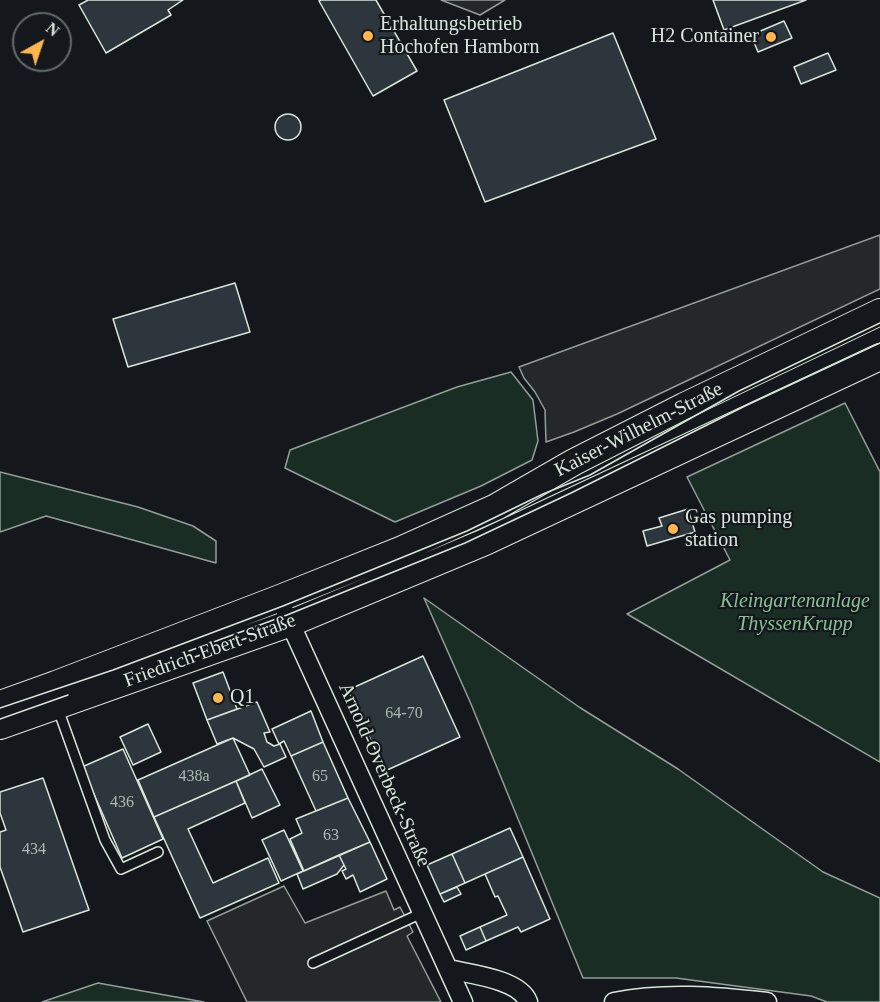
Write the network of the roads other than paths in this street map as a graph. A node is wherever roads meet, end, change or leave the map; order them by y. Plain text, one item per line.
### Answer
1 (880, 312) edge
2 (880, 357) edge
3 (400, 550) joint
4 (417, 570) joint
5 (280, 598) junction
6 (291, 623) junction
7 (0, 704) edge
8 (57, 706) junction
9 (0, 726) edge
10 (158, 852) dead end
11 (422, 913) junction
12 (313, 963) dead end
13 (448, 969) junction
14 (463, 1002) edge
15 (528, 1002) edge
16 (614, 1002) edge
17 (767, 1002) edge

1 - 3 main road, Kaiser-Wilhelm-Straße
2 - 4 main road, Kaiser-Wilhelm-Straße
3 - 5 main road, Friedrich-Ebert-Straße
4 - 6 main road, Friedrich-Ebert-Straße
5 - 6 street, Arnold-Overbeck-Straße
5 - 7 main road, Friedrich-Ebert-Straße
6 - 8 main road, Friedrich-Ebert-Straße
6 - 11 street, Arnold-Overbeck-Straße
8 - 9 main road, Friedrich-Ebert-Straße
8 - 10 lane
11 - 12 lane
11 - 13 street, Arnold-Overbeck-Straße
13 - 14 street, Arnold-Overbeck-Straße
13 - 15 street
16 - 17 street

